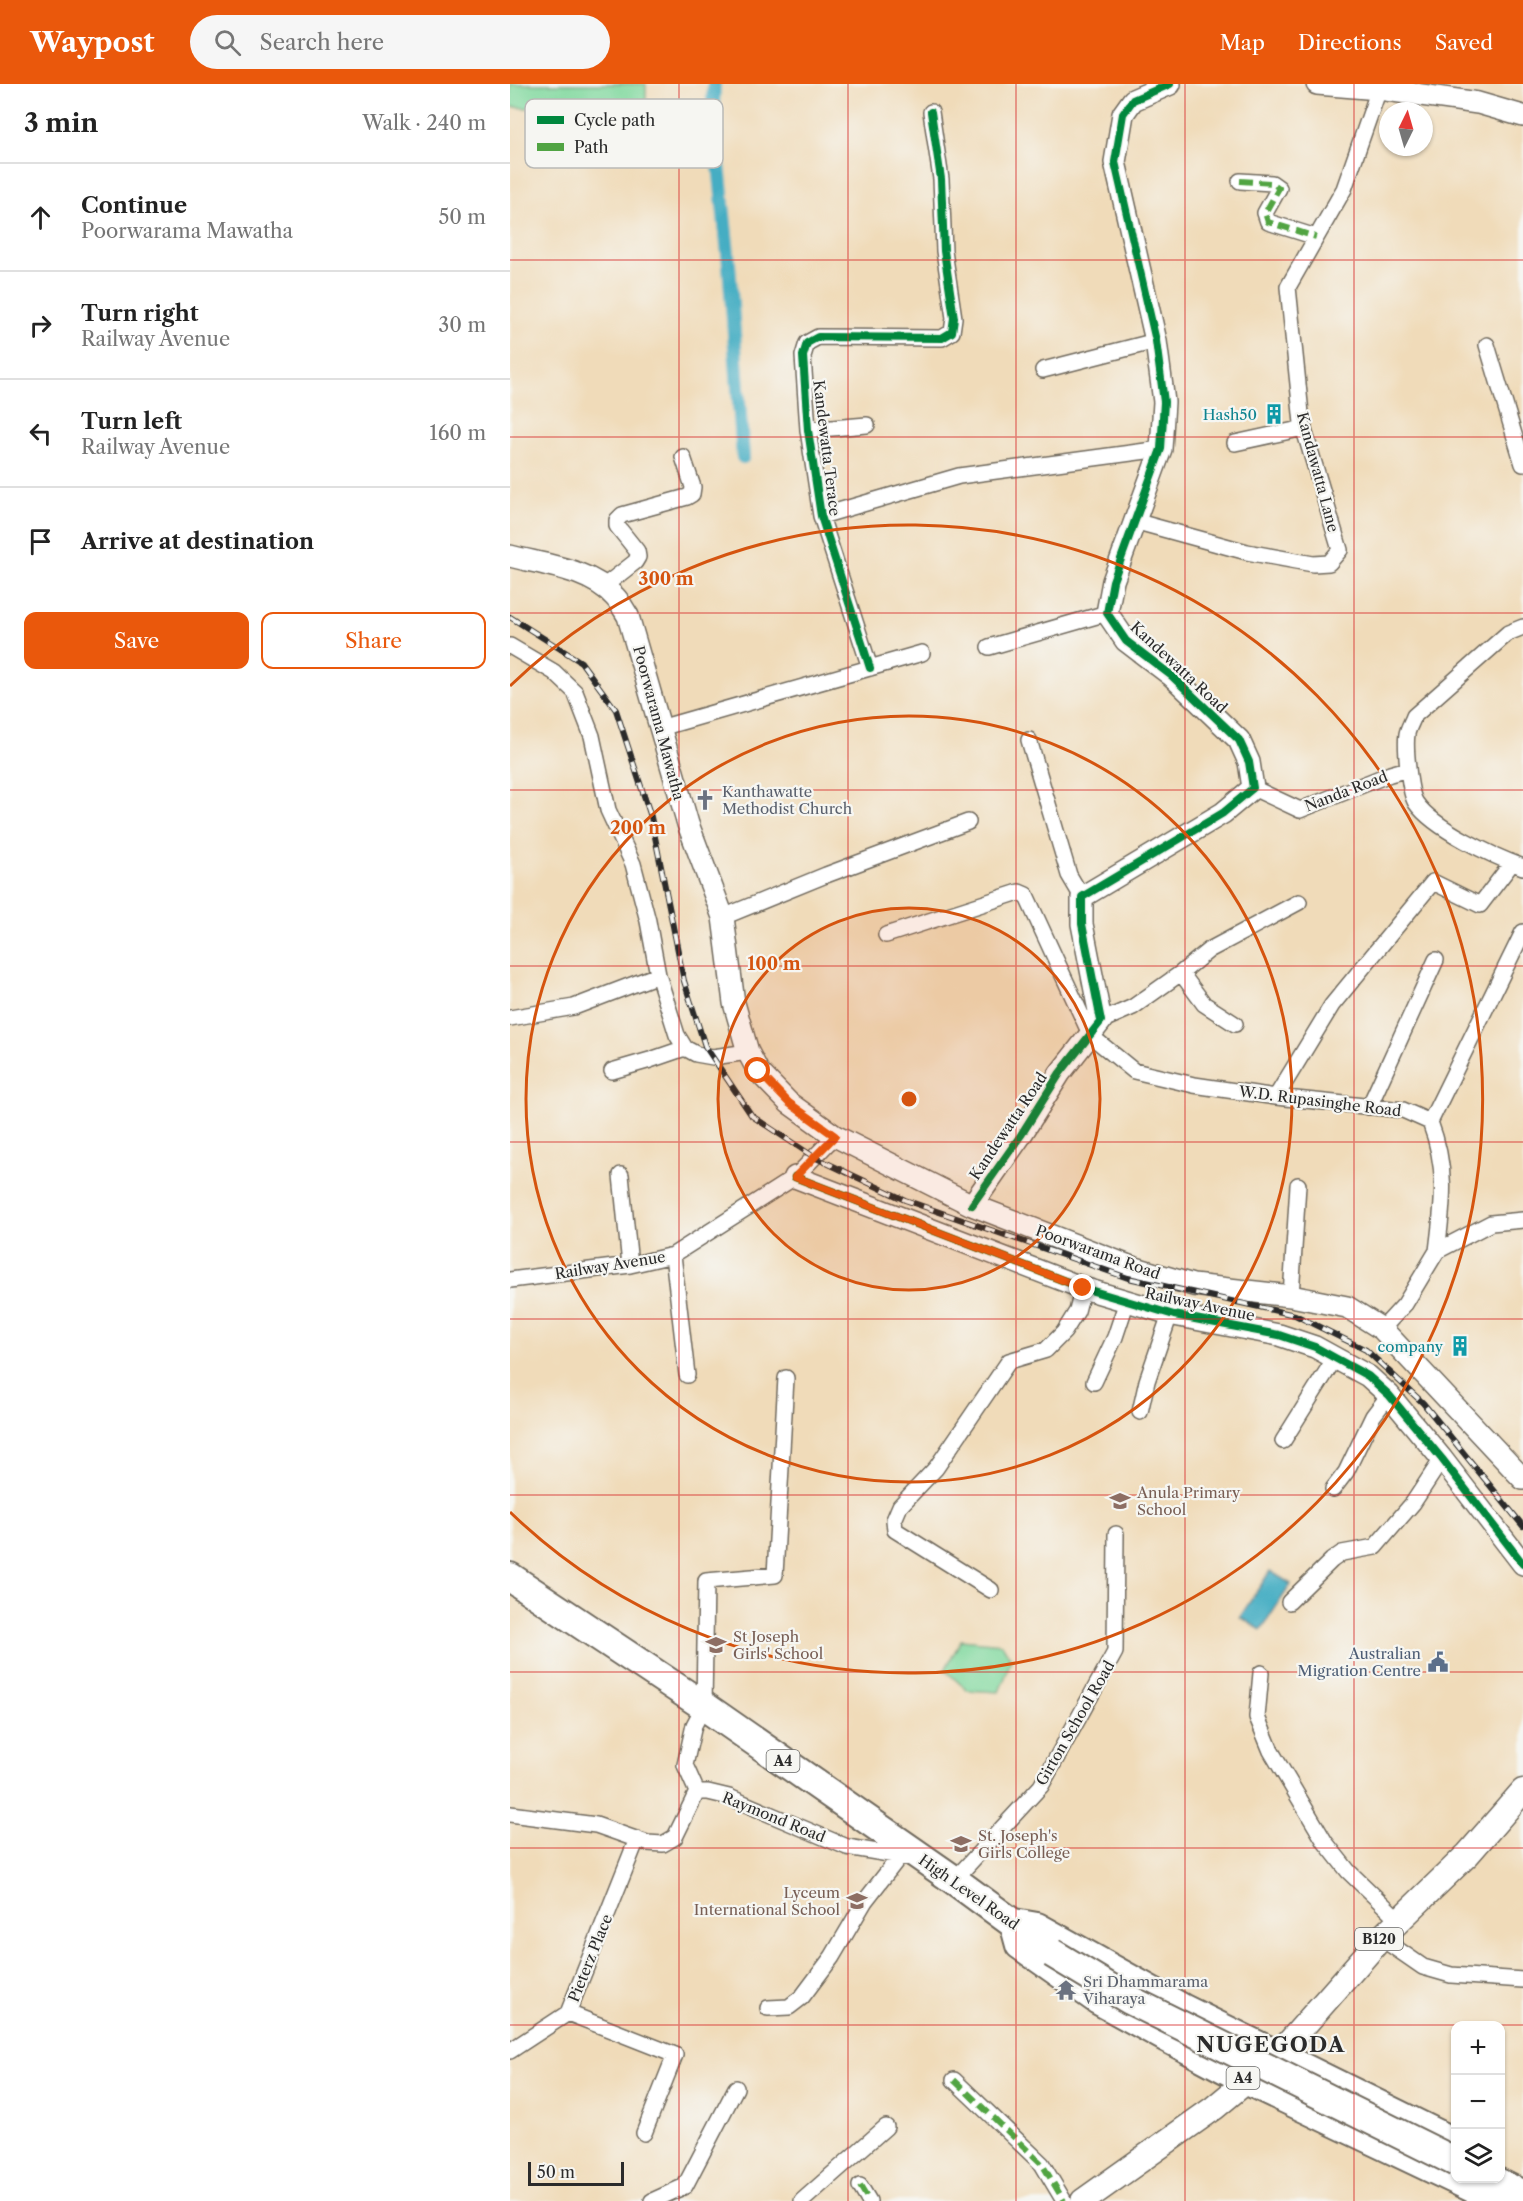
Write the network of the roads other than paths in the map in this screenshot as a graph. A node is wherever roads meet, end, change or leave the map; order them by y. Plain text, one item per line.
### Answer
1 (1170, 84) edge
2 (1317, 84) edge
3 (1379, 89) junction
4 (931, 111) dead end
5 (1523, 116) edge
6 (1240, 181) dead end
7 (1316, 237) junction
8 (1156, 341) junction
9 (1487, 345) dead end
10 (1043, 370) dead end
11 (867, 425) dead end
12 (1304, 428) junction
13 (808, 430) junction
14 (1235, 443) dead end
15 (1161, 449) junction
16 (683, 457) dead end
17 (1523, 464) edge
18 (821, 516) junction
19 (1134, 520) junction
20 (510, 556) edge
21 (603, 587) junction
22 (1107, 613) junction
23 (1523, 627) edge
24 (510, 646) edge
25 (989, 647) dead end
26 (922, 654) dead end
27 (870, 668) junction
28 (660, 728) junction
29 (1029, 740) dead end
30 (1408, 769) junction
31 (1253, 788) junction
32 (968, 822) dead end
33 (1518, 865) edge
34 (1082, 897) junction
35 (1299, 902) dead end
36 (723, 918) junction
37 (1523, 932) edge
38 (886, 935) dead end
39 (1436, 960) dead end
40 (1181, 973) junction
41 (658, 975) junction
42 (510, 1018) edge
43 (1235, 1024) dead end
44 (1096, 1028) junction
45 (685, 1048) junction
46 (748, 1052) junction
47 (612, 1071) dead end
48 (1276, 1097) junction
49 (1369, 1107) junction
50 (1430, 1122) junction
51 (835, 1136) junction
52 (621, 1175) dead end
53 (795, 1177) junction
54 (1298, 1185) dead end
55 (972, 1205) junction
56 (1523, 1220) edge
57 (1437, 1251) junction
58 (673, 1256) junction
59 (630, 1265) junction
60 (510, 1280) edge
61 (1083, 1288) junction
62 (1291, 1296) junction
63 (1127, 1301) junction
64 (1170, 1314) junction
65 (1382, 1329) junction
66 (1335, 1358) junction
67 (687, 1375) dead end
68 (786, 1378) dead end
69 (1094, 1382) dead end
70 (1389, 1395) junction
71 (1140, 1412) dead end
72 (1283, 1441) dead end
73 (1442, 1459) junction
74 (1523, 1479) edge
75 (1333, 1489) dead end
76 (1116, 1534) dead end
77 (1523, 1564) edge
78 (510, 1577) edge
79 (991, 1590) dead end
80 (1289, 1602) dead end
81 (1261, 1673) dead end
82 (704, 1706) junction
83 (1523, 1791) edge
84 (697, 1792) junction
85 (510, 1814) edge
86 (637, 1839) junction
87 (912, 1858) junction
88 (954, 1880) junction
89 (1398, 1919) junction
90 (1014, 1923) junction
91 (1381, 1938) junction
92 (1523, 1980) edge
93 (768, 2008) dead end
94 (1182, 2008) junction
95 (568, 2013) junction
96 (1167, 2038) junction
97 (510, 2050) edge
98 (1278, 2055) junction
99 (954, 2080) dead end
100 (1331, 2080) junction
101 (1243, 2085) junction
102 (736, 2088) dead end
103 (1317, 2112) junction
104 (886, 2127) dead end
105 (644, 2133) dead end
106 (1451, 2141) edge
107 (1451, 2160) edge
108 (1505, 2168) edge
109 (1523, 2177) edge
110 (860, 2186) dead end
111 (1501, 2195) edge
112 (652, 2201) edge
113 (802, 2201) edge
114 (869, 2201) edge
115 (1064, 2201) edge
116 (1083, 2201) edge

1 - 8 street
2 - 3 street
3 - 5 street
3 - 7 street, Kandawatta Lane
4 - 13 street, Kandewatta Terace
6 - 7 street
7 - 12 street, Kandawatta Lane
8 - 10 street
8 - 15 street
9 - 17 street
11 - 13 street
12 - 14 street
12 - 19 street, Kandawatta Lane
13 - 18 street, Kandewatta Terace
15 - 18 street, Kandewatta Terace
15 - 19 street
16 - 21 street
18 - 27 street, Kandewatta Terace
19 - 22 street
20 - 21 street, Poorwarama Mawatha
21 - 28 street, Poorwarama Mawatha
22 - 25 street
22 - 31 street, Kandewatta Road
23 - 30 street, Nanda Road
24 - 41 street
26 - 27 street
27 - 28 street
28 - 36 street, Poorwarama Mawatha
29 - 34 street
30 - 31 street, Nanda Road
30 - 33 street, Nanda Road
31 - 34 street
32 - 36 street
33 - 48 street
34 - 44 street
35 - 40 street
36 - 46 street, Poorwarama Mawatha
37 - 50 street
38 - 44 street
39 - 49 street
40 - 43 street
40 - 44 street
41 - 42 street
41 - 45 street
44 - 48 street, W.D. Rupasinghe Road
44 - 55 street, Kandewatta Road
45 - 46 street
45 - 47 street
46 - 51 street, Poorwarama Mawatha
48 - 49 street, W.D. Rupasinghe Road
49 - 50 street, W.D. Rupasinghe Road
50 - 57 street
51 - 53 street, Railway Avenue
51 - 55 street, Poorwarama Road
52 - 59 street
53 - 58 street, Railway Avenue
53 - 61 street, Railway Avenue
54 - 62 street
55 - 62 street, Poorwarama Road
56 - 57 street
57 - 65 street
58 - 59 street, Railway Avenue
58 - 67 street
59 - 60 street, Railway Avenue
61 - 63 street, Railway Avenue
61 - 79 street
62 - 65 street, Poorwarama Road
63 - 64 street, Railway Avenue
63 - 69 street
64 - 66 street, Railway Avenue
64 - 71 street
65 - 74 street, Poorwarama Road
66 - 70 street, Railway Avenue
66 - 72 street
68 - 82 street
70 - 73 street, Railway Avenue
70 - 75 street
73 - 77 street, Railway Avenue
73 - 80 street
76 - 88 street, Girton School Road
78 - 82 highway, High Level Road / A4
81 - 89 street
82 - 84 street
82 - 87 highway, High Level Road / A4
83 - 89 main road, B120
84 - 86 street
84 - 87 street, Raymond Road
85 - 86 street
86 - 95 street, Pieterz Place
87 - 88 highway, High Level Road / A4
87 - 93 street
88 - 90 highway, High Level Road / A4
89 - 91 main road, B120
90 - 94 highway, A4
90 - 96 highway, A4
90 - 107 highway, High Level Road / A4, bridge
91 - 92 street
91 - 98 main road, B120
94 - 96 highway
94 - 98 highway, A4
95 - 97 street, Pieterz Place
95 - 105 street
96 - 101 highway, A4
98 - 100 highway, A4
98 - 101 main road, B120
99 - 115 street
100 - 103 highway
100 - 106 highway, A4
101 - 103 highway, A4
101 - 116 main road, B120
102 - 112 street
103 - 111 highway, A4
104 - 113 street
108 - 109 highway
110 - 114 street

